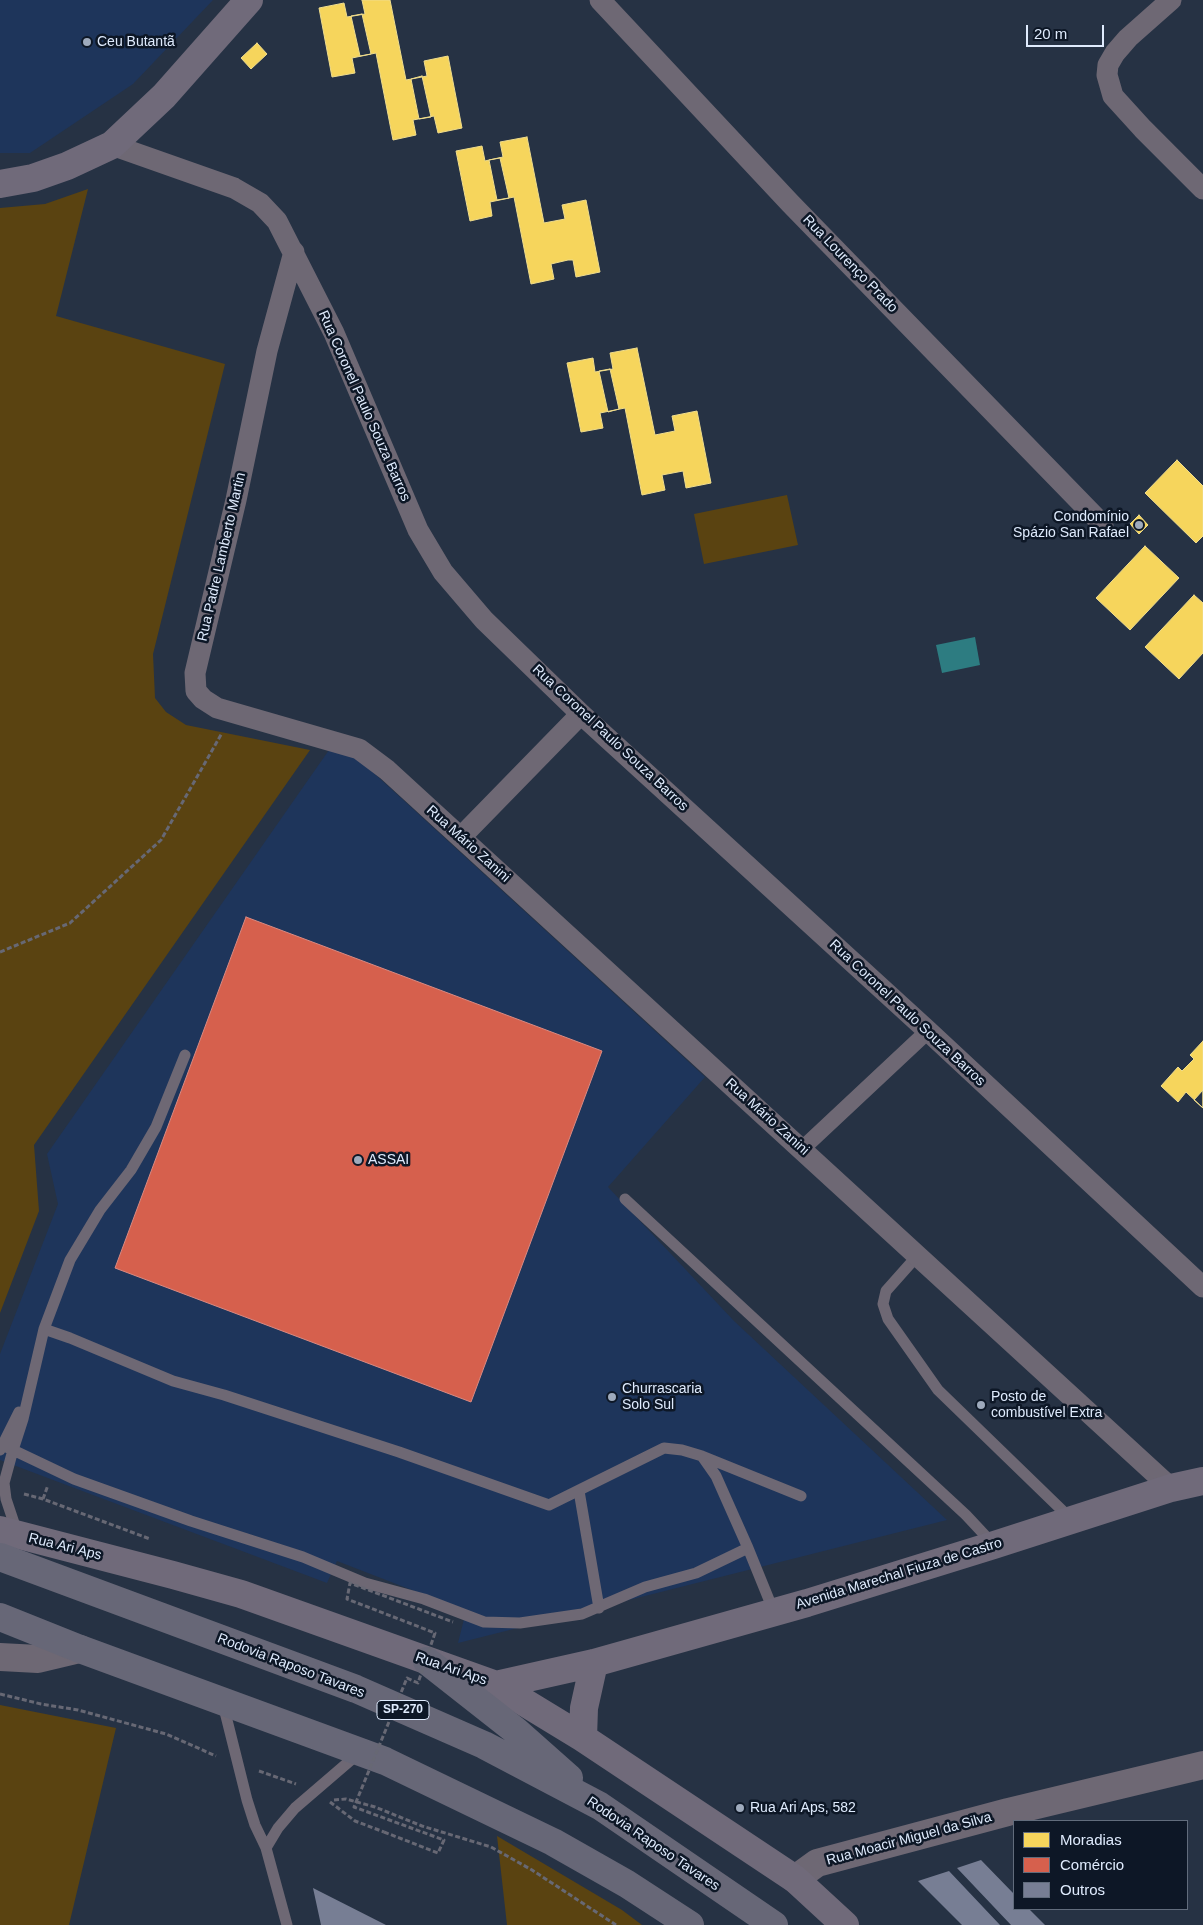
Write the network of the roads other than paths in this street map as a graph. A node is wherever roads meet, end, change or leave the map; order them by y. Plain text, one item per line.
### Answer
1 (249, 0) edge
2 (600, 0) edge
3 (1171, 0) edge
4 (112, 145) junction
5 (0, 184) edge
6 (1203, 189) edge
7 (294, 252) junction
8 (1104, 525) dead end
9 (582, 714) junction
10 (359, 749) joint
11 (461, 838) junction
12 (928, 1031) junction
13 (185, 1055) dead end
14 (802, 1149) junction
15 (626, 1199) dead end
16 (918, 1255) junction
17 (1203, 1287) edge
18 (44, 1329) junction
19 (5, 1448) edge
20 (702, 1456) junction
21 (1203, 1481) edge
22 (1170, 1488) junction
23 (579, 1491) junction
24 (801, 1496) dead end
25 (1072, 1520) junction
26 (9, 1533) edge
27 (994, 1545) junction
28 (748, 1548) junction
29 (0, 1557) edge
30 (598, 1608) junction
31 (774, 1612) junction
32 (0, 1617) edge
33 (80, 1649) junction
34 (0, 1657) edge
35 (426, 1662) junction
36 (594, 1663) junction
37 (496, 1685) junction
38 (222, 1703) junction
39 (583, 1738) junction
40 (359, 1753) junction
41 (1203, 1764) edge
42 (600, 1806) junction
43 (266, 1848) junction
44 (795, 1879) junction
45 (287, 1925) edge
46 (690, 1925) edge
47 (774, 1925) edge
48 (845, 1925) edge

1 - 4 main road
2 - 8 street, Rua Lourenço Prado
3 - 6 street
4 - 5 main road
4 - 7 street, Rua Coronel Paulo Souza Barros
7 - 9 street, Rua Coronel Paulo Souza Barros
7 - 10 street, Rua Padre Lamberto Martin
9 - 11 street
9 - 12 street, Rua Coronel Paulo Souza Barros
10 - 11 street, Rua Mário Zanini
11 - 14 street, Rua Mário Zanini
12 - 14 street
12 - 17 street, Rua Coronel Paulo Souza Barros
13 - 18 lane
14 - 16 street, Rua Mário Zanini
15 - 27 lane
16 - 22 street, Rua Mário Zanini
16 - 25 lane
18 - 19 lane
18 - 23 lane
19 - 26 lane
19 - 30 lane
20 - 23 lane
20 - 24 lane
20 - 28 lane
21 - 22 main road, Avenida Marechal Fiuza de Castro
22 - 25 main road, Avenida Marechal Fiuza de Castro
23 - 30 lane
25 - 27 main road, Avenida Marechal Fiuza de Castro
26 - 35 main road, Rua Ari Aps
27 - 31 main road, Avenida Marechal Fiuza de Castro
28 - 30 lane
28 - 31 lane
29 - 42 highway, Rodovia Raposo Tavares / SP-270
31 - 36 main road, Avenida Marechal Fiuza de Castro
32 - 33 highway
33 - 34 street
33 - 38 highway
35 - 37 main road, Rua Ari Aps
35 - 42 highway
36 - 37 main road, Avenida Marechal Fiuza de Castro
36 - 39 main road
37 - 39 main road, Rua Ari Aps
38 - 40 highway
38 - 43 lane
39 - 44 main road, Rua Ari Aps
40 - 43 lane
40 - 46 highway
41 - 44 street, Rua Moacir Miguel da Silva
42 - 47 highway, Rodovia Raposo Tavares / SP-270
43 - 45 lane
44 - 48 main road, Rua Ari Aps

